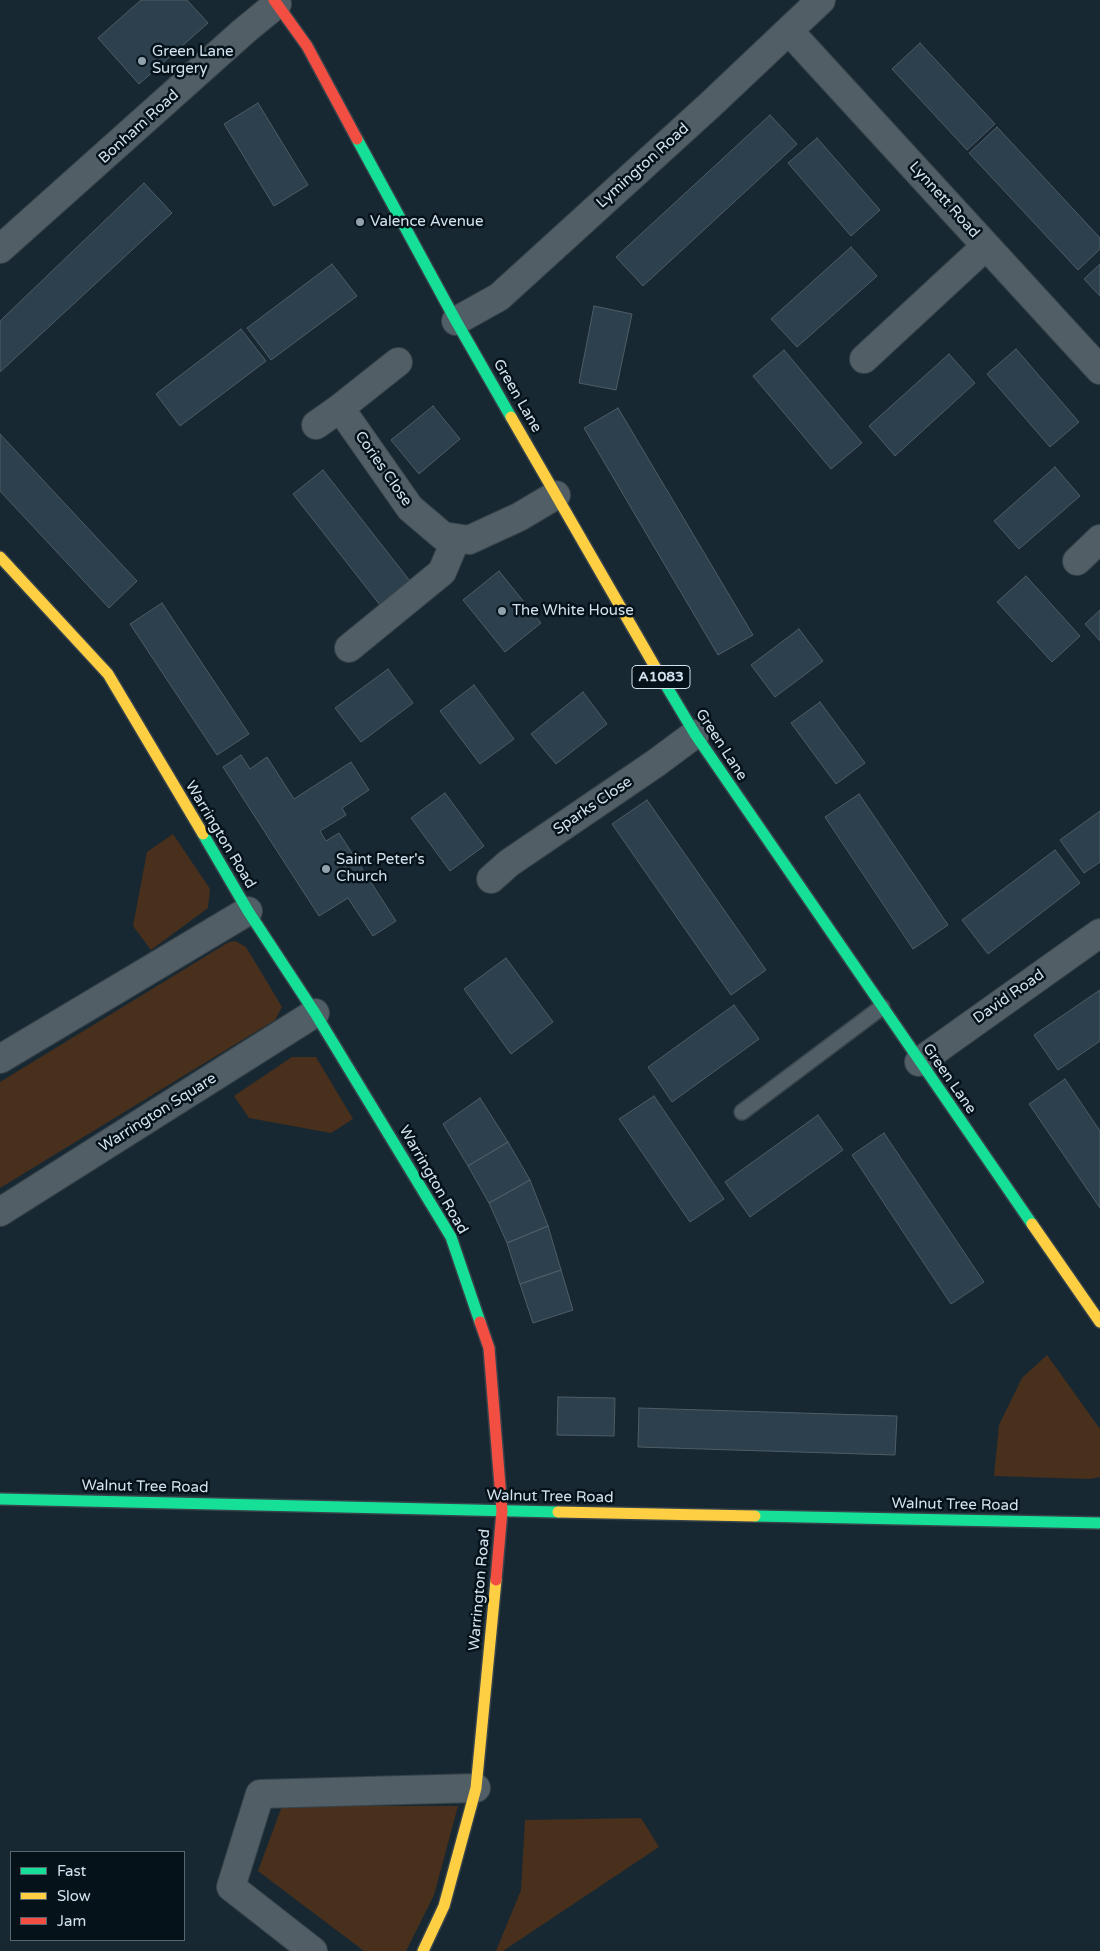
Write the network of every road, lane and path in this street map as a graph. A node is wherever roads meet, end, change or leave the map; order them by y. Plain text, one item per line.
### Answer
1 (821, 0) edge
2 (275, 2) edge
3 (789, 31) junction
4 (986, 246) junction
5 (0, 249) edge
6 (456, 321) junction
7 (864, 359) dead end
8 (398, 362) dead end
9 (1100, 370) edge
10 (340, 408) junction
11 (316, 425) dead end
12 (556, 495) junction
13 (456, 539) junction
14 (1100, 539) edge
15 (0, 557) edge
16 (1077, 561) dead end
17 (349, 648) dead end
18 (695, 734) junction
19 (492, 879) dead end
20 (248, 910) junction
21 (1100, 933) edge
22 (882, 1007) junction
23 (315, 1013) junction
24 (0, 1059) edge
25 (919, 1062) junction
26 (742, 1112) dead end
27 (0, 1212) edge
28 (1100, 1322) edge
29 (0, 1498) edge
30 (502, 1511) junction
31 (1100, 1523) edge
32 (476, 1788) junction
33 (313, 1951) edge
34 (423, 1951) edge

1 - 3 street, Lymington Road
2 - 5 street, Bonham Road
2 - 6 street, Green Lane / A1083
3 - 4 street, Lynnett Road
3 - 6 street, Lymington Road
4 - 7 street
4 - 9 street, Lynnett Road
6 - 12 street, Green Lane / A1083
8 - 10 street
10 - 11 street
10 - 13 street, Cories Close
12 - 13 street
12 - 18 street, Green Lane / A1083
13 - 17 street
14 - 16 street
15 - 20 street, Warrington Road
18 - 19 street, Sparks Close
18 - 22 street, Green Lane / A1083
20 - 23 street, Warrington Road
20 - 24 street
21 - 25 street, David Road
22 - 25 street, Green Lane / A1083
22 - 26 lane
23 - 27 street, Warrington Square
23 - 30 street, Warrington Road
25 - 28 street, Green Lane / A1083
29 - 30 street, Walnut Tree Road
30 - 31 street, Walnut Tree Road
30 - 32 street, Warrington Road
32 - 33 street
32 - 34 street, Warrington Road

